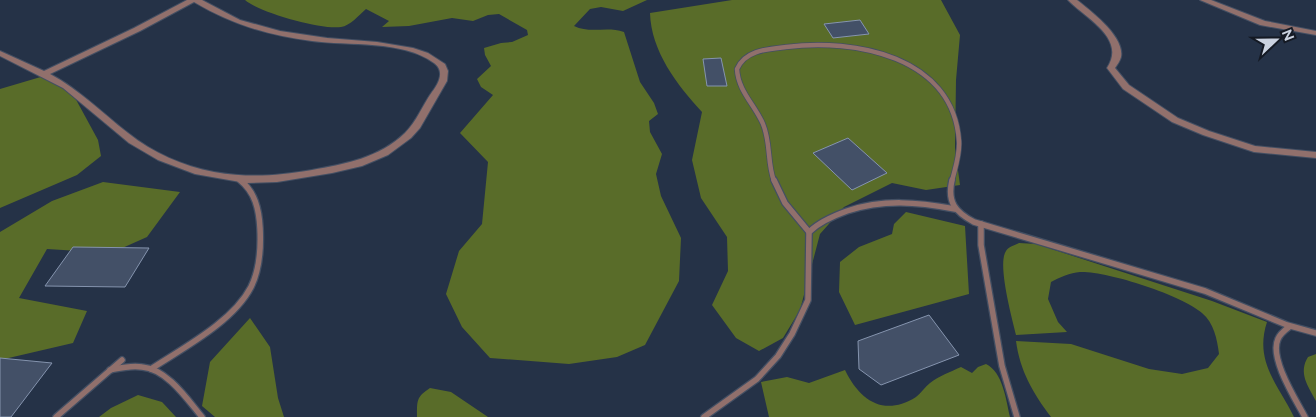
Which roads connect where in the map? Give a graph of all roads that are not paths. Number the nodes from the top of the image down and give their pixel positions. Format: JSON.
{"nodes":[{"id":1,"x":192,"y":0,"type":"edge"},
{"id":2,"x":197,"y":0,"type":"edge"},
{"id":3,"x":1072,"y":0,"type":"edge"},
{"id":4,"x":1204,"y":0,"type":"edge"},
{"id":5,"x":1316,"y":32,"type":"edge"},
{"id":6,"x":0,"y":53,"type":"edge"},
{"id":7,"x":43,"y":74,"type":"junction"},
{"id":8,"x":1316,"y":155,"type":"edge"},
{"id":9,"x":238,"y":179,"type":"junction"},
{"id":10,"x":955,"y":209,"type":"junction"},
{"id":11,"x":981,"y":224,"type":"junction"},
{"id":12,"x":809,"y":232,"type":"junction"},
{"id":13,"x":1290,"y":327,"type":"junction"},
{"id":14,"x":1316,"y":333,"type":"edge"},
{"id":15,"x":122,"y":360,"type":"dead end"},
{"id":16,"x":151,"y":369,"type":"junction"},
{"id":17,"x":110,"y":370,"type":"junction"},
{"id":18,"x":56,"y":417,"type":"edge"},
{"id":19,"x":202,"y":417,"type":"edge"},
{"id":20,"x":704,"y":417,"type":"edge"},
{"id":21,"x":1017,"y":417,"type":"edge"},
{"id":22,"x":1305,"y":417,"type":"edge"}],
"edges":[{"from":1,"to":7,"type":"street"},
{"from":2,"to":9,"type":"street"},
{"from":3,"to":8,"type":"street"},
{"from":4,"to":5,"type":"street"},
{"from":6,"to":7,"type":"street"},
{"from":7,"to":9,"type":"street"},
{"from":9,"to":16,"type":"lane"},
{"from":10,"to":11,"type":"lane"},
{"from":10,"to":12,"type":"lane"},
{"from":10,"to":12,"type":"lane"},
{"from":11,"to":13,"type":"lane"},
{"from":11,"to":21,"type":"lane"},
{"from":12,"to":20,"type":"lane"},
{"from":13,"to":14,"type":"lane"},
{"from":13,"to":22,"type":"lane"},
{"from":15,"to":17,"type":"lane"},
{"from":16,"to":17,"type":"lane"},
{"from":16,"to":19,"type":"lane"},
{"from":17,"to":18,"type":"lane"}]}
